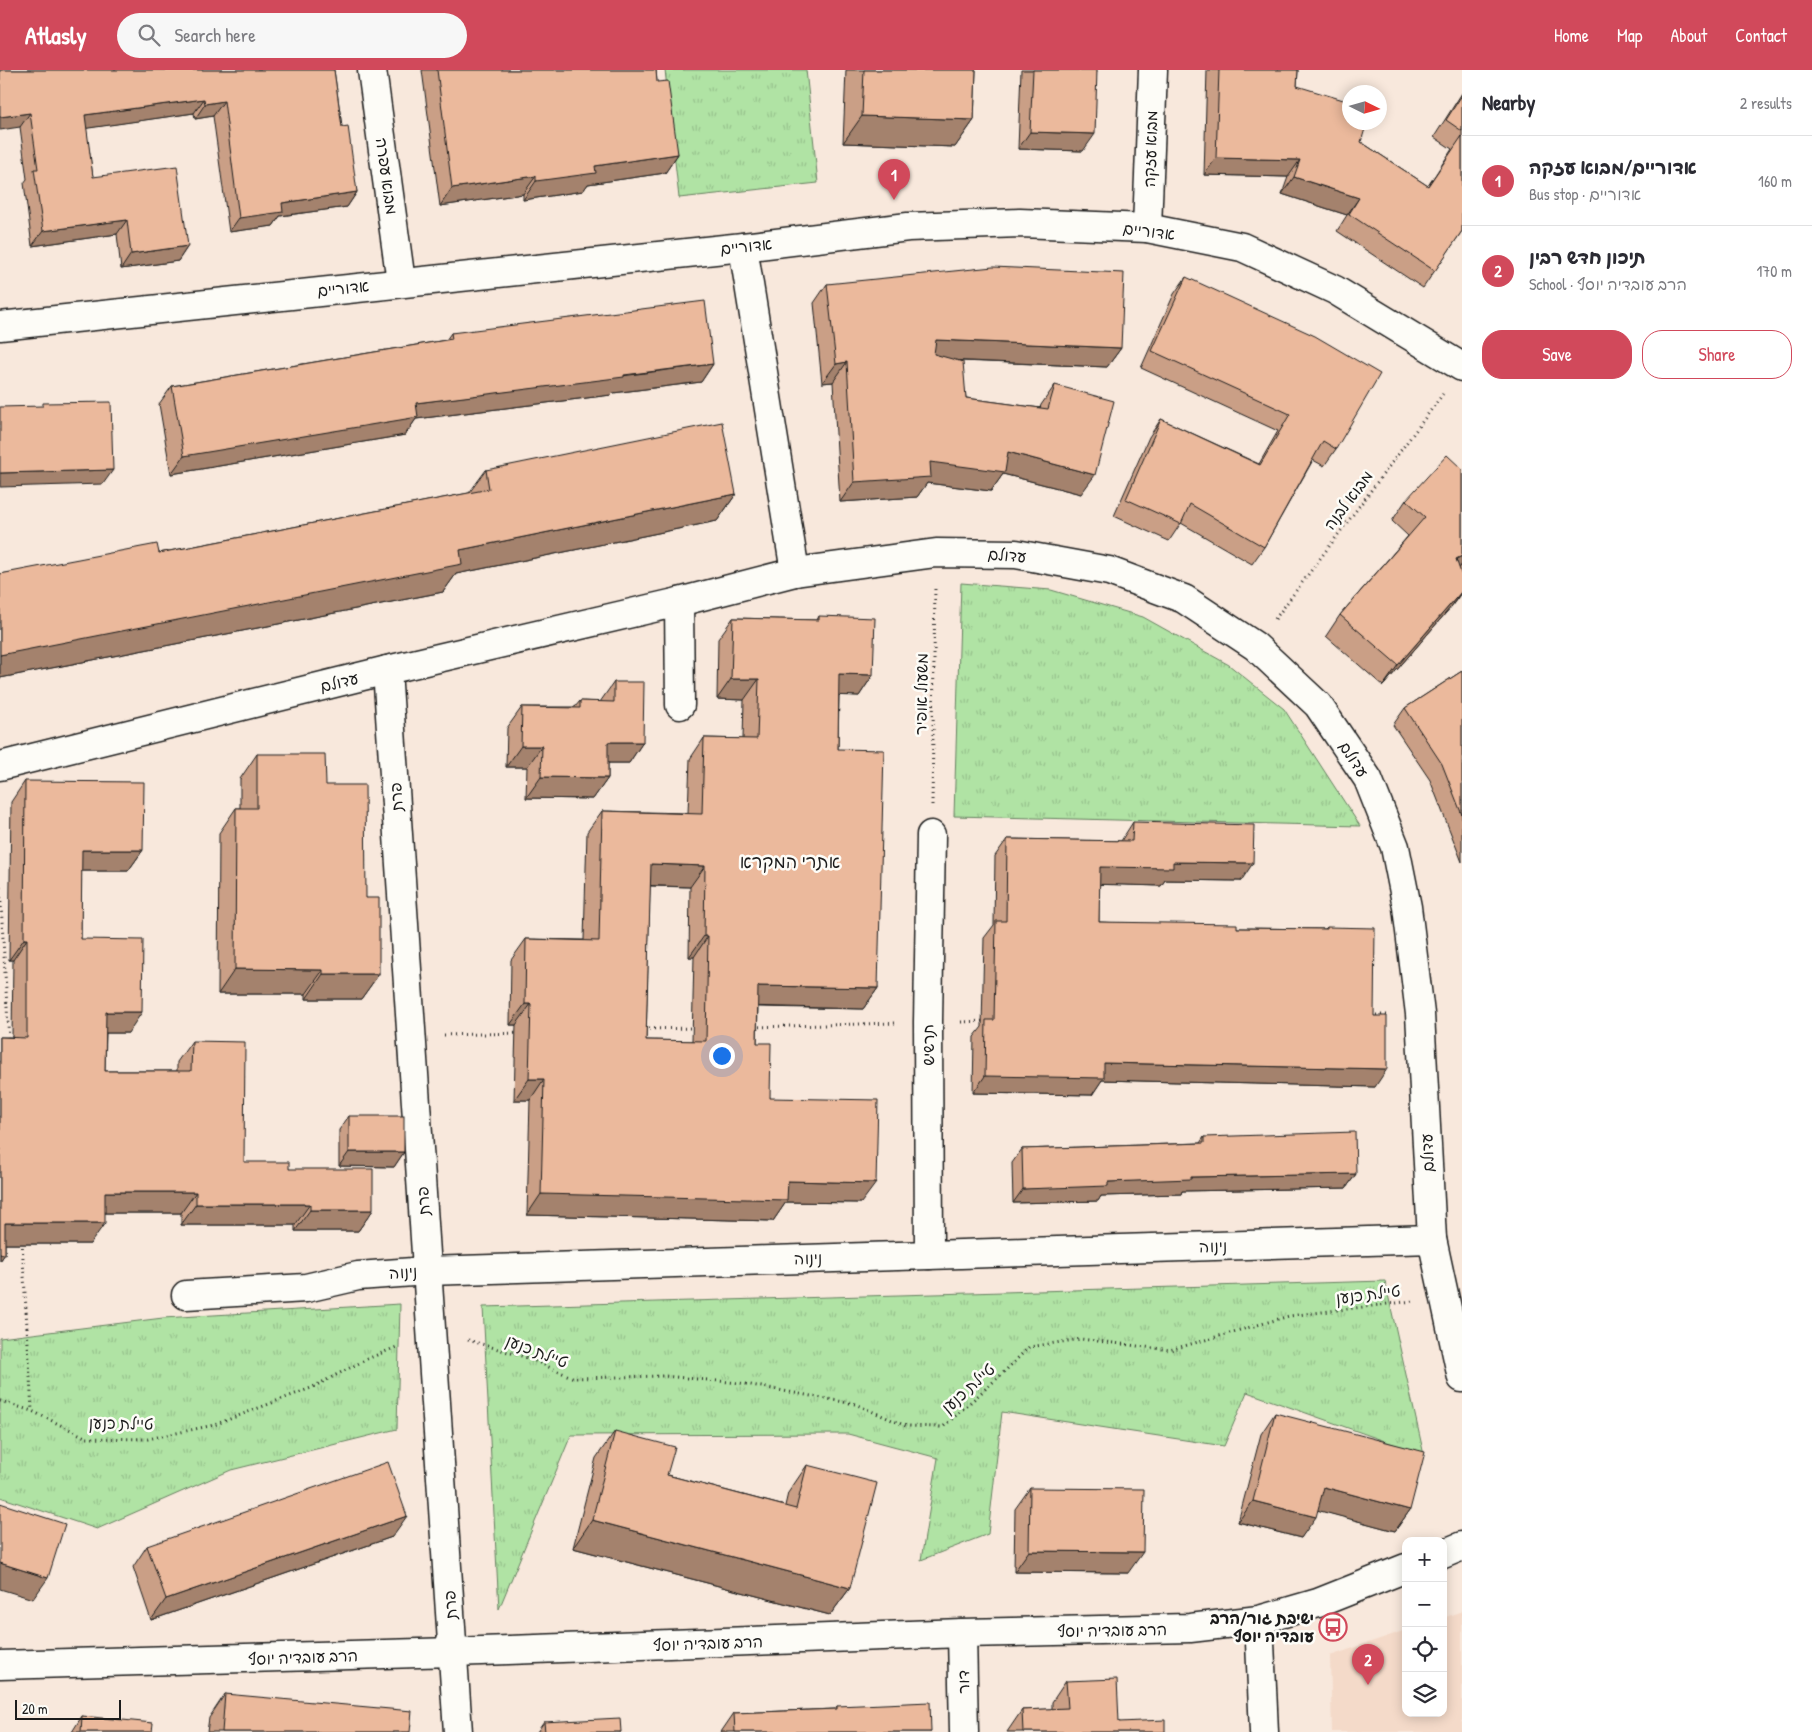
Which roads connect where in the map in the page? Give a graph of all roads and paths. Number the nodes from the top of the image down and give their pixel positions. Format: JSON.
{"nodes":[{"id":1,"x":372,"y":70,"type":"edge"},
{"id":2,"x":1153,"y":70,"type":"edge"},
{"id":3,"x":1147,"y":228,"type":"junction"},
{"id":4,"x":743,"y":247,"type":"junction"},
{"id":5,"x":401,"y":282,"type":"junction"},
{"id":6,"x":0,"y":326,"type":"edge"},
{"id":7,"x":1462,"y":367,"type":"edge"},
{"id":8,"x":1444,"y":392,"type":"dead end"},
{"id":9,"x":936,"y":553,"type":"junction"},
{"id":10,"x":795,"y":572,"type":"junction"},
{"id":11,"x":679,"y":602,"type":"junction"},
{"id":12,"x":1255,"y":646,"type":"junction"},
{"id":13,"x":387,"y":670,"type":"junction"},
{"id":14,"x":680,"y":705,"type":"dead end"},
{"id":15,"x":0,"y":766,"type":"edge"},
{"id":16,"x":931,"y":835,"type":"joint"},
{"id":17,"x":0,"y":887,"type":"edge"},
{"id":18,"x":10,"y":1045,"type":"edge"},
{"id":19,"x":21,"y":1233,"type":"edge"},
{"id":20,"x":1432,"y":1238,"type":"junction"},
{"id":21,"x":929,"y":1255,"type":"junction"},
{"id":22,"x":427,"y":1271,"type":"junction"},
{"id":23,"x":186,"y":1295,"type":"dead end"},
{"id":24,"x":1414,"y":1301,"type":"dead end"},
{"id":25,"x":468,"y":1340,"type":"dead end"},
{"id":26,"x":401,"y":1345,"type":"dead end"},
{"id":27,"x":1462,"y":1378,"type":"edge"},
{"id":28,"x":0,"y":1402,"type":"edge"},
{"id":29,"x":32,"y":1411,"type":"junction"},
{"id":30,"x":1462,"y":1546,"type":"edge"},
{"id":31,"x":1447,"y":1552,"type":"edge"},
{"id":32,"x":1402,"y":1570,"type":"edge"},
{"id":33,"x":1259,"y":1620,"type":"junction"},
{"id":34,"x":962,"y":1633,"type":"junction"},
{"id":35,"x":453,"y":1652,"type":"junction"},
{"id":36,"x":0,"y":1665,"type":"edge"},
{"id":37,"x":458,"y":1732,"type":"edge"},
{"id":38,"x":964,"y":1732,"type":"edge"},
{"id":39,"x":1264,"y":1732,"type":"edge"}],
"edges":[{"from":1,"to":5,"type":"street","name":"מבוא עפרה"},
{"from":2,"to":3,"type":"street","name":"מבוא עזקה"},
{"from":3,"to":4,"type":"street","name":"אדוריים"},
{"from":3,"to":7,"type":"street","name":"אדוריים"},
{"from":4,"to":5,"type":"street","name":"אדוריים"},
{"from":4,"to":10,"type":"street"},
{"from":5,"to":6,"type":"street","name":"אדוריים"},
{"from":8,"to":12,"type":"path","name":"מבוא לבנה"},
{"from":9,"to":10,"type":"street","name":"עדולם"},
{"from":9,"to":12,"type":"street","name":"עדולם"},
{"from":9,"to":16,"type":"path","name":"משעול אופיר"},
{"from":10,"to":11,"type":"street","name":"עדולם"},
{"from":11,"to":13,"type":"street","name":"עדולם"},
{"from":11,"to":14,"type":"street"},
{"from":12,"to":20,"type":"street","name":"עדולם"},
{"from":13,"to":15,"type":"street","name":"עדולם"},
{"from":13,"to":22,"type":"street","name":"פרת"},
{"from":16,"to":21,"type":"street","name":"תרשיש"},
{"from":17,"to":18,"type":"path"},
{"from":19,"to":29,"type":"path"},
{"from":20,"to":21,"type":"street","name":"נינוה"},
{"from":20,"to":27,"type":"street","name":"עדולם"},
{"from":21,"to":22,"type":"street","name":"נינוה"},
{"from":22,"to":23,"type":"street","name":"נינוה"},
{"from":22,"to":35,"type":"street","name":"פרת"},
{"from":24,"to":25,"type":"path","name":"טיילת כנען"},
{"from":26,"to":29,"type":"path","name":"טיילת כנען"},
{"from":28,"to":29,"type":"path","name":"טיילת כנען"},
{"from":30,"to":31,"type":"street"},
{"from":32,"to":33,"type":"street","name":"הרב עובדיה יוסף"},
{"from":33,"to":34,"type":"street","name":"הרב עובדיה יוסף"},
{"from":33,"to":39,"type":"street"},
{"from":34,"to":35,"type":"street","name":"הרב עובדיה יוסף"},
{"from":34,"to":38,"type":"street","name":"דור"},
{"from":35,"to":36,"type":"street","name":"הרב עובדיה יוסף"},
{"from":35,"to":37,"type":"street","name":"פרת"}]}
